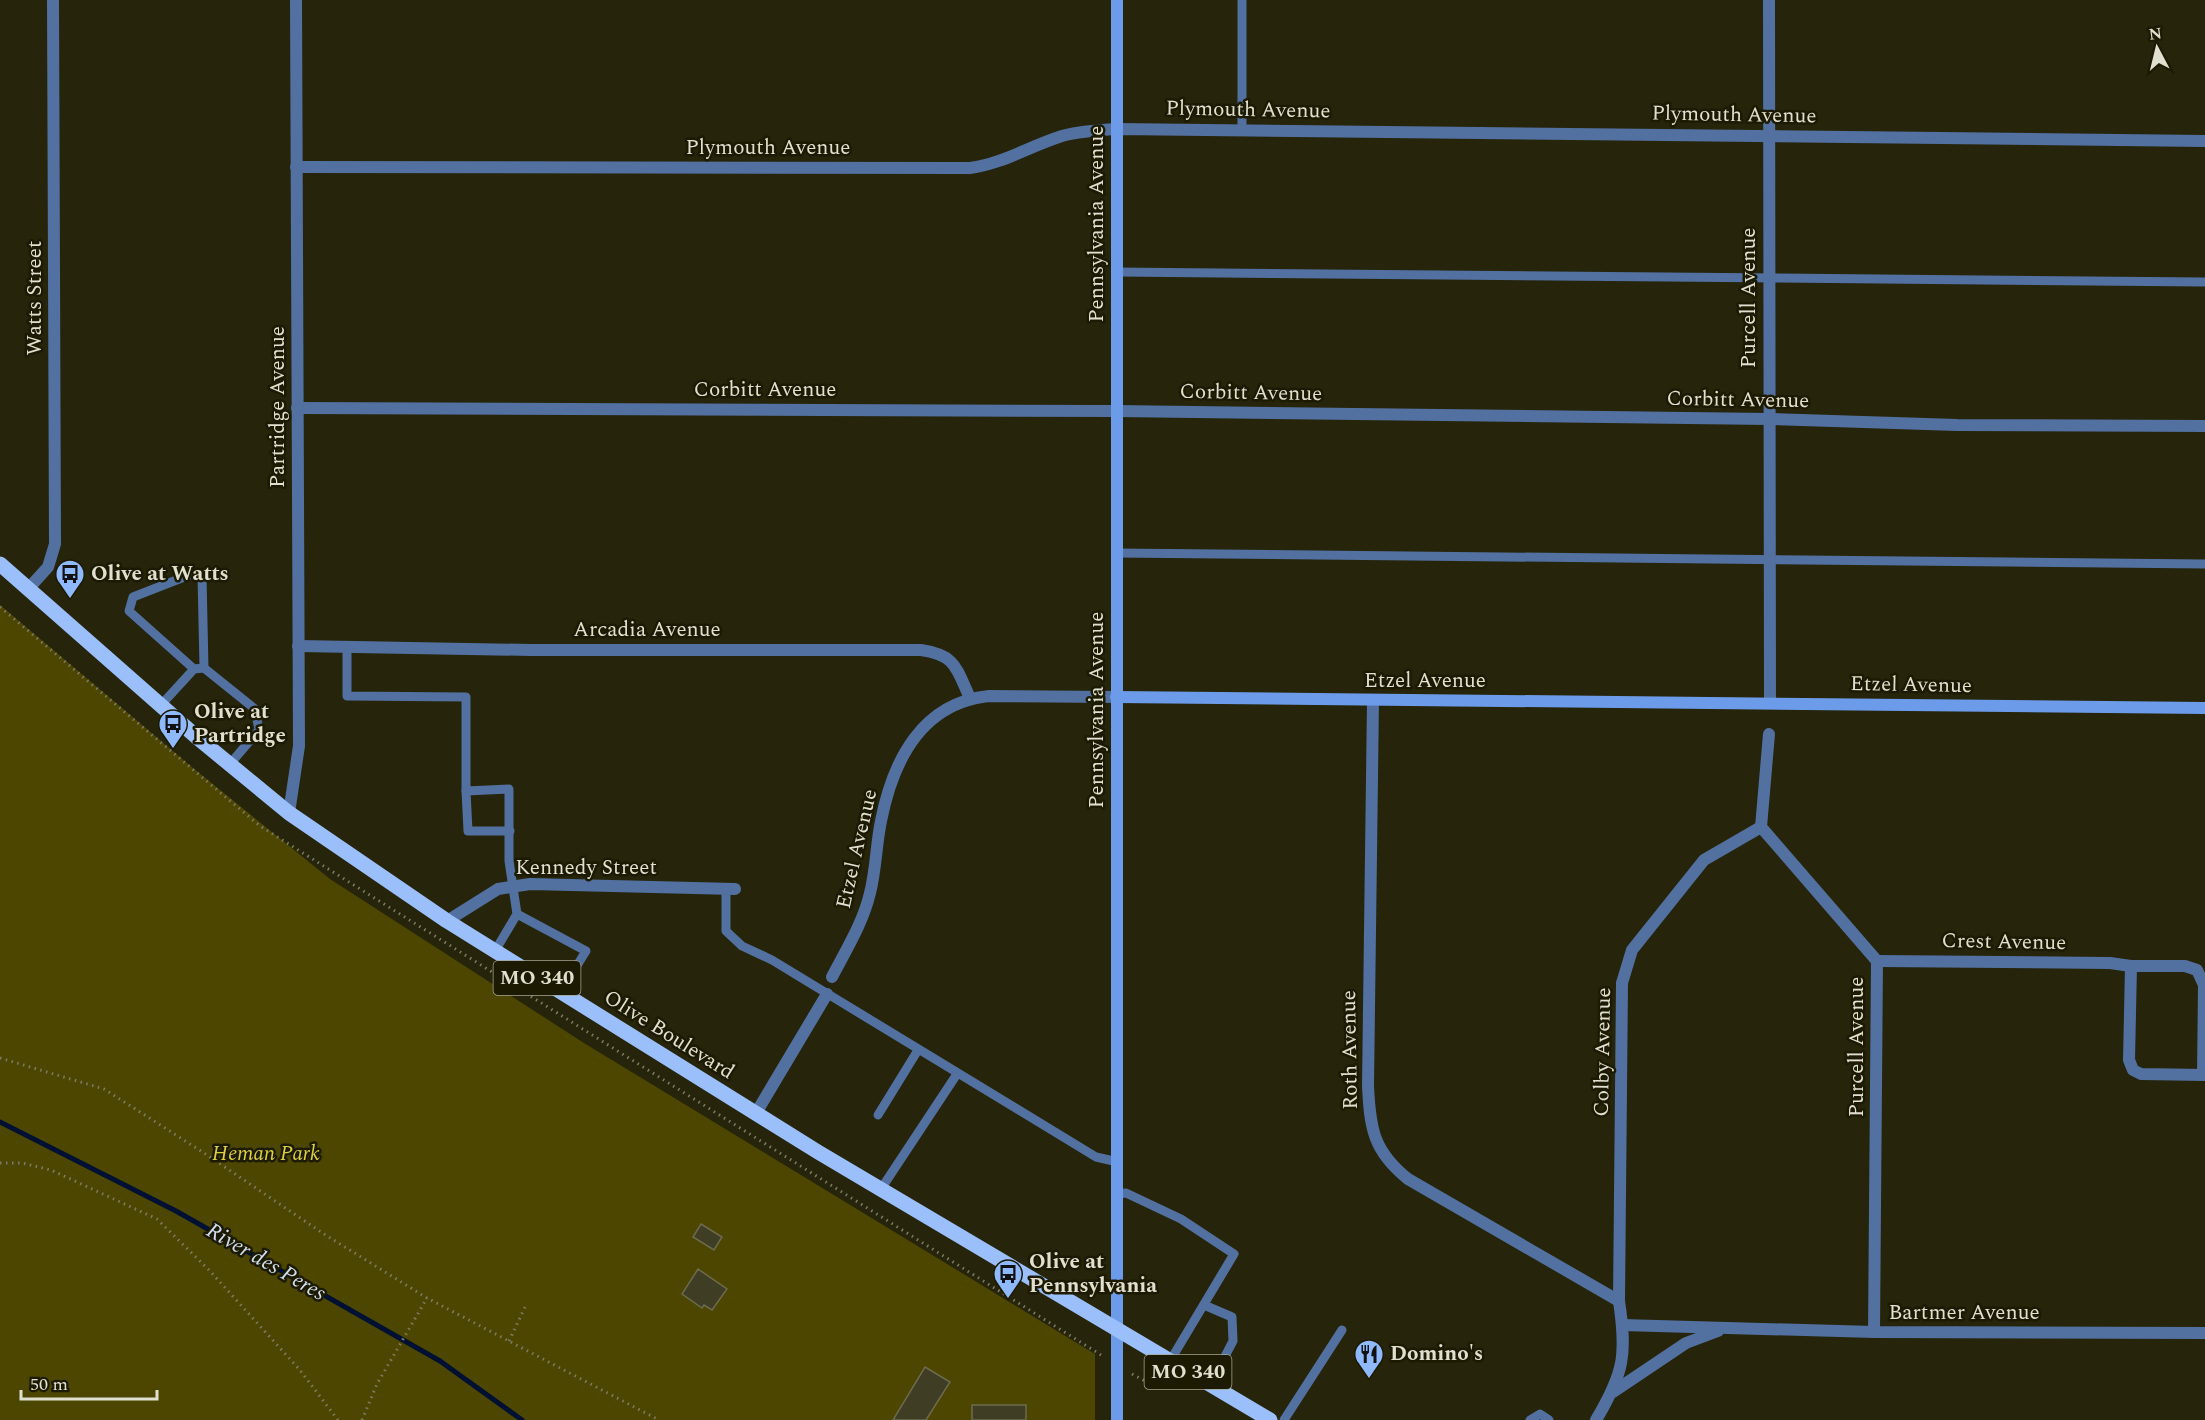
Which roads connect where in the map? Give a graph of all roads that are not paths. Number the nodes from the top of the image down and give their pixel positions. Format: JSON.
{"nodes":[{"id":1,"x":53,"y":0,"type":"edge"},
{"id":2,"x":296,"y":0,"type":"edge"},
{"id":3,"x":1117,"y":0,"type":"edge"},
{"id":4,"x":1242,"y":0,"type":"edge"},
{"id":5,"x":1769,"y":0,"type":"edge"},
{"id":6,"x":1117,"y":129,"type":"junction"},
{"id":7,"x":1242,"y":130,"type":"junction"},
{"id":8,"x":1768,"y":135,"type":"junction"},
{"id":9,"x":2205,"y":141,"type":"edge"},
{"id":10,"x":296,"y":167,"type":"junction"},
{"id":11,"x":1117,"y":272,"type":"junction"},
{"id":12,"x":1768,"y":279,"type":"junction"},
{"id":13,"x":2205,"y":282,"type":"edge"},
{"id":14,"x":297,"y":408,"type":"junction"},
{"id":15,"x":1116,"y":411,"type":"junction"},
{"id":16,"x":1769,"y":419,"type":"junction"},
{"id":17,"x":2205,"y":426,"type":"edge"},
{"id":18,"x":1116,"y":553,"type":"junction"},
{"id":19,"x":1770,"y":560,"type":"junction"},
{"id":20,"x":0,"y":564,"type":"edge"},
{"id":21,"x":2205,"y":564,"type":"edge"},
{"id":22,"x":29,"y":588,"type":"junction"},
{"id":23,"x":298,"y":646,"type":"junction"},
{"id":24,"x":347,"y":647,"type":"junction"},
{"id":25,"x":199,"y":668,"type":"junction"},
{"id":26,"x":970,"y":698,"type":"junction"},
{"id":27,"x":1116,"y":698,"type":"junction"},
{"id":28,"x":1373,"y":700,"type":"junction"},
{"id":29,"x":1770,"y":703,"type":"junction"},
{"id":30,"x":161,"y":705,"type":"junction"},
{"id":31,"x":2205,"y":708,"type":"edge"},
{"id":32,"x":1768,"y":734,"type":"dead end"},
{"id":33,"x":230,"y":764,"type":"junction"},
{"id":34,"x":466,"y":791,"type":"junction"},
{"id":35,"x":289,"y":813,"type":"junction"},
{"id":36,"x":1761,"y":827,"type":"junction"},
{"id":37,"x":510,"y":831,"type":"junction"},
{"id":38,"x":513,"y":887,"type":"junction"},
{"id":39,"x":731,"y":889,"type":"joint"},
{"id":40,"x":517,"y":914,"type":"junction"},
{"id":41,"x":447,"y":921,"type":"junction"},
{"id":42,"x":495,"y":951,"type":"junction"},
{"id":43,"x":1877,"y":961,"type":"junction"},
{"id":44,"x":2131,"y":966,"type":"junction"},
{"id":45,"x":832,"y":977,"type":"dead end"},
{"id":46,"x":561,"y":993,"type":"junction"},
{"id":47,"x":827,"y":994,"type":"junction"},
{"id":48,"x":918,"y":1050,"type":"junction"},
{"id":49,"x":957,"y":1074,"type":"junction"},
{"id":50,"x":2204,"y":1075,"type":"edge"},
{"id":51,"x":756,"y":1113,"type":"junction"},
{"id":52,"x":878,"y":1115,"type":"dead end"},
{"id":53,"x":1118,"y":1162,"type":"junction"},
{"id":54,"x":881,"y":1189,"type":"junction"},
{"id":55,"x":1118,"y":1194,"type":"junction"},
{"id":56,"x":1619,"y":1301,"type":"junction"},
{"id":57,"x":1204,"y":1305,"type":"junction"},
{"id":58,"x":1622,"y":1325,"type":"junction"},
{"id":59,"x":1723,"y":1329,"type":"junction"},
{"id":60,"x":1118,"y":1330,"type":"junction"},
{"id":61,"x":1342,"y":1330,"type":"dead end"},
{"id":62,"x":1874,"y":1332,"type":"junction"},
{"id":63,"x":2205,"y":1333,"type":"edge"},
{"id":64,"x":1170,"y":1361,"type":"junction"},
{"id":65,"x":1210,"y":1385,"type":"junction"},
{"id":66,"x":1613,"y":1392,"type":"junction"},
{"id":67,"x":1117,"y":1420,"type":"edge"},
{"id":68,"x":1270,"y":1420,"type":"edge"},
{"id":69,"x":1284,"y":1420,"type":"edge"},
{"id":70,"x":1530,"y":1420,"type":"edge"},
{"id":71,"x":1549,"y":1420,"type":"edge"},
{"id":72,"x":1596,"y":1420,"type":"edge"}],
"edges":[{"from":1,"to":22,"type":"street","name":"Watts Street"},
{"from":2,"to":10,"type":"street","name":"Partridge Avenue"},
{"from":3,"to":6,"type":"street","name":"Pennsylvania Avenue"},
{"from":4,"to":7,"type":"lane"},
{"from":5,"to":8,"type":"street","name":"Purcell Avenue"},
{"from":6,"to":7,"type":"street","name":"Plymouth Avenue"},
{"from":6,"to":10,"type":"street","name":"Plymouth Avenue"},
{"from":6,"to":11,"type":"street","name":"Pennsylvania Avenue"},
{"from":7,"to":8,"type":"street","name":"Plymouth Avenue"},
{"from":8,"to":9,"type":"street","name":"Plymouth Avenue"},
{"from":8,"to":12,"type":"street","name":"Purcell Avenue"},
{"from":10,"to":14,"type":"street","name":"Partridge Avenue"},
{"from":11,"to":12,"type":"lane"},
{"from":11,"to":15,"type":"street","name":"Pennsylvania Avenue"},
{"from":12,"to":13,"type":"lane"},
{"from":12,"to":16,"type":"street","name":"Purcell Avenue"},
{"from":14,"to":15,"type":"street","name":"Corbitt Avenue"},
{"from":14,"to":23,"type":"street","name":"Partridge Avenue"},
{"from":15,"to":16,"type":"street","name":"Corbitt Avenue"},
{"from":15,"to":18,"type":"street","name":"Pennsylvania Avenue"},
{"from":16,"to":17,"type":"street","name":"Corbitt Avenue"},
{"from":16,"to":19,"type":"street","name":"Purcell Avenue"},
{"from":18,"to":19,"type":"lane"},
{"from":18,"to":27,"type":"street","name":"Pennsylvania Avenue"},
{"from":19,"to":21,"type":"lane"},
{"from":19,"to":29,"type":"street","name":"Purcell Avenue"},
{"from":20,"to":22,"type":"main road","name":"Olive Boulevard","number":"MO 340"},
{"from":22,"to":30,"type":"main road","name":"Olive Boulevard","number":"MO 340"},
{"from":23,"to":24,"type":"street","name":"Arcadia Avenue"},
{"from":23,"to":35,"type":"street","name":"Partridge Avenue"},
{"from":24,"to":26,"type":"street","name":"Arcadia Avenue"},
{"from":24,"to":34,"type":"lane"},
{"from":25,"to":25,"type":"lane"},
{"from":25,"to":30,"type":"lane"},
{"from":25,"to":33,"type":"lane"},
{"from":26,"to":27,"type":"street","name":"Etzel Avenue"},
{"from":26,"to":45,"type":"street","name":"Etzel Avenue"},
{"from":27,"to":28,"type":"street","name":"Etzel Avenue"},
{"from":27,"to":53,"type":"street","name":"Pennsylvania Avenue"},
{"from":28,"to":29,"type":"street","name":"Etzel Avenue"},
{"from":28,"to":56,"type":"street","name":"Roth Avenue"},
{"from":29,"to":31,"type":"street","name":"Etzel Avenue"},
{"from":30,"to":33,"type":"main road","name":"Olive Boulevard","number":"MO 340"},
{"from":32,"to":36,"type":"street"},
{"from":33,"to":35,"type":"main road","name":"Olive Boulevard","number":"MO 340"},
{"from":34,"to":37,"type":"lane"},
{"from":34,"to":37,"type":"lane"},
{"from":35,"to":41,"type":"main road","name":"Olive Boulevard","number":"MO 340"},
{"from":36,"to":43,"type":"street","name":"Purcell Avenue"},
{"from":36,"to":56,"type":"street","name":"Colby Avenue"},
{"from":37,"to":38,"type":"lane"},
{"from":38,"to":39,"type":"street","name":"Kennedy Street"},
{"from":38,"to":40,"type":"lane"},
{"from":38,"to":41,"type":"street","name":"Kennedy Street"},
{"from":39,"to":47,"type":"lane"},
{"from":40,"to":42,"type":"lane"},
{"from":40,"to":46,"type":"lane"},
{"from":41,"to":42,"type":"main road","name":"Olive Boulevard","number":"MO 340"},
{"from":42,"to":46,"type":"main road","name":"Olive Boulevard","number":"MO 340"},
{"from":43,"to":44,"type":"street","name":"Crest Avenue"},
{"from":43,"to":62,"type":"street","name":"Purcell Avenue"},
{"from":44,"to":50,"type":"street","name":"Crest Avenue"},
{"from":44,"to":50,"type":"street","name":"Crest Avenue"},
{"from":46,"to":51,"type":"main road","name":"Olive Boulevard","number":"MO 340"},
{"from":47,"to":48,"type":"lane"},
{"from":47,"to":51,"type":"street"},
{"from":48,"to":49,"type":"lane"},
{"from":48,"to":52,"type":"lane"},
{"from":49,"to":53,"type":"lane"},
{"from":49,"to":54,"type":"lane"},
{"from":51,"to":54,"type":"main road","name":"Olive Boulevard","number":"MO 340"},
{"from":53,"to":55,"type":"street","name":"Pennsylvania Avenue"},
{"from":54,"to":60,"type":"main road","name":"Olive Boulevard","number":"MO 340"},
{"from":55,"to":57,"type":"lane"},
{"from":55,"to":60,"type":"street","name":"Pennsylvania Avenue"},
{"from":56,"to":58,"type":"street","name":"Bartmer Avenue"},
{"from":57,"to":64,"type":"lane"},
{"from":57,"to":65,"type":"lane"},
{"from":58,"to":59,"type":"street","name":"Bartmer Avenue"},
{"from":58,"to":66,"type":"street","name":"Bartmer Avenue"},
{"from":59,"to":62,"type":"street","name":"Bartmer Avenue"},
{"from":59,"to":66,"type":"street","name":"Bartmer Avenue"},
{"from":60,"to":64,"type":"main road","name":"Olive Boulevard","number":"MO 340"},
{"from":60,"to":67,"type":"street","name":"Pennsylvania Avenue"},
{"from":61,"to":69,"type":"lane"},
{"from":62,"to":63,"type":"street","name":"Bartmer Avenue"},
{"from":64,"to":65,"type":"main road","name":"Olive Boulevard","number":"MO 340"},
{"from":65,"to":68,"type":"main road","name":"Olive Boulevard","number":"MO 340"},
{"from":66,"to":72,"type":"street","name":"Bartmer Avenue"},
{"from":70,"to":71,"type":"lane"}]}
